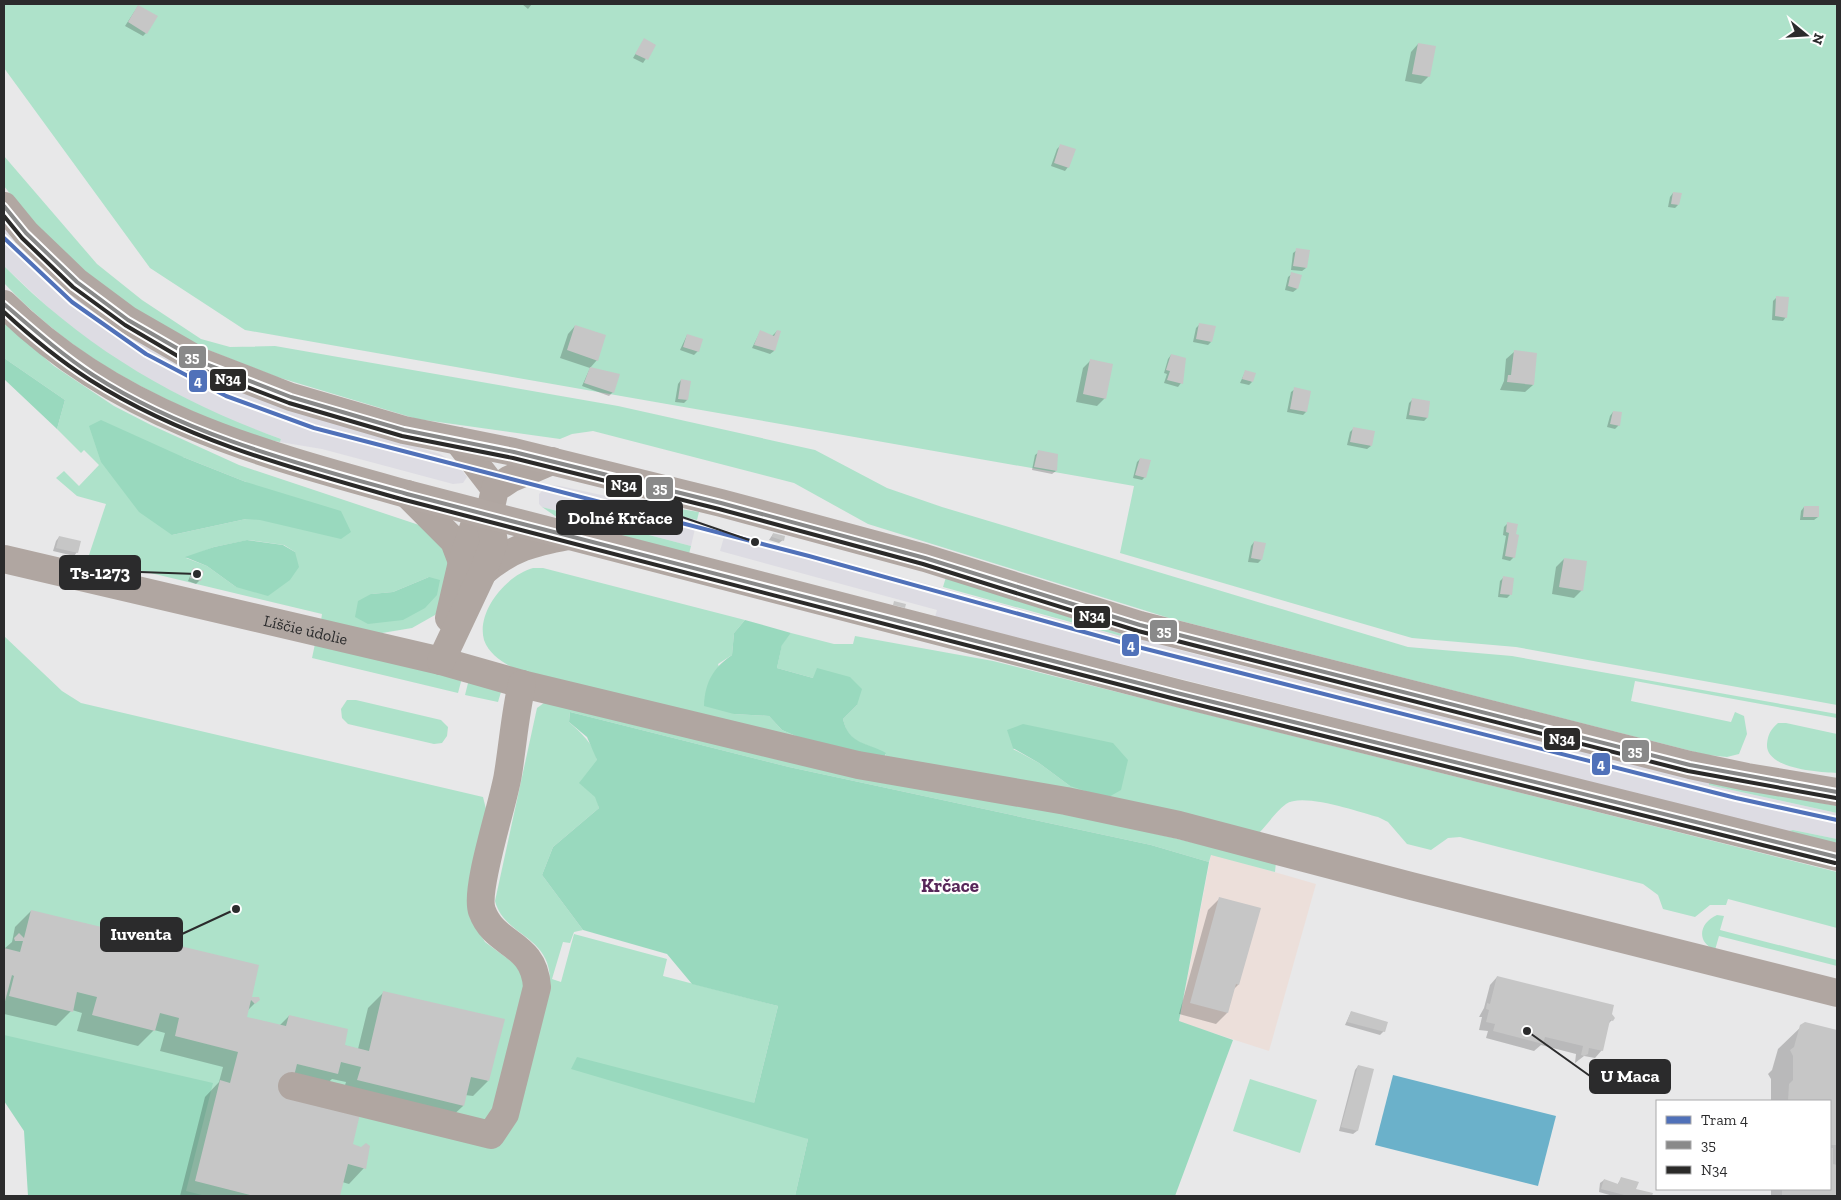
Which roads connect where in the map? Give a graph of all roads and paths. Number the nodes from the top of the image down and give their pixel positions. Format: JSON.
{"nodes":[{"id":1,"x":4,"y":206,"type":"edge"},
{"id":2,"x":4,"y":304,"type":"edge"},
{"id":3,"x":458,"y":441,"type":"junction"},
{"id":4,"x":552,"y":462,"type":"junction"},
{"id":5,"x":496,"y":489,"type":"junction"},
{"id":6,"x":407,"y":494,"type":"junction"},
{"id":7,"x":489,"y":516,"type":"junction"},
{"id":8,"x":568,"y":536,"type":"junction"},
{"id":9,"x":4,"y":559,"type":"edge"},
{"id":10,"x":473,"y":567,"type":"junction"},
{"id":11,"x":441,"y":661,"type":"junction"},
{"id":12,"x":522,"y":684,"type":"junction"},
{"id":13,"x":1837,"y":792,"type":"edge"},
{"id":14,"x":1837,"y":857,"type":"edge"},
{"id":15,"x":1837,"y":993,"type":"edge"},
{"id":16,"x":292,"y":1086,"type":"dead end"}],
"edges":[{"from":1,"to":3,"type":"main road"},
{"from":2,"to":6,"type":"main road"},
{"from":3,"to":4,"type":"main road"},
{"from":3,"to":5,"type":"street"},
{"from":4,"to":5,"type":"street"},
{"from":4,"to":13,"type":"main road"},
{"from":5,"to":7,"type":"street"},
{"from":6,"to":7,"type":"main road"},
{"from":6,"to":10,"type":"street"},
{"from":7,"to":8,"type":"main road"},
{"from":7,"to":10,"type":"street"},
{"from":8,"to":10,"type":"street"},
{"from":8,"to":14,"type":"main road"},
{"from":9,"to":11,"type":"street","name":"Líščie údolie"},
{"from":10,"to":11,"type":"street"},
{"from":11,"to":12,"type":"street","name":"Líščie údolie"},
{"from":12,"to":15,"type":"street","name":"Líščie údolie"},
{"from":12,"to":16,"type":"street"}]}
